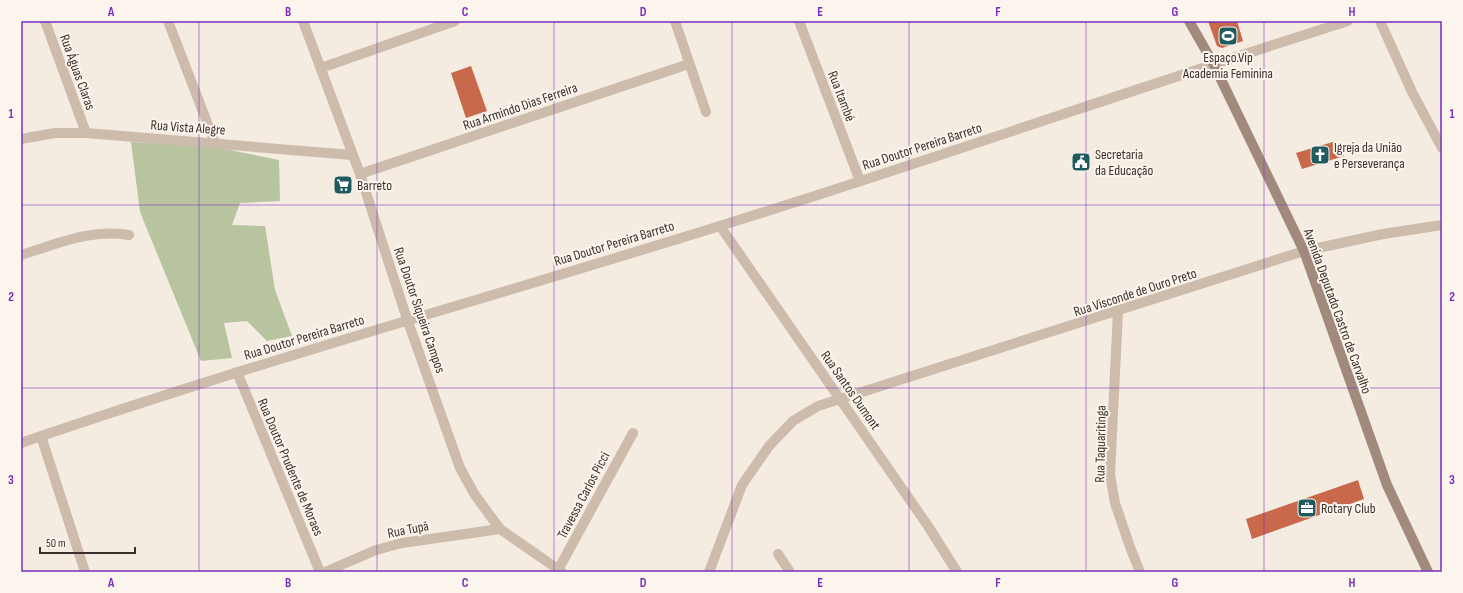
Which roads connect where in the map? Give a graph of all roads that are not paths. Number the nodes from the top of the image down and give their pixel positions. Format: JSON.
{"nodes":[{"id":1,"x":45,"y":21,"type":"edge"},
{"id":2,"x":168,"y":21,"type":"edge"},
{"id":3,"x":303,"y":21,"type":"edge"},
{"id":4,"x":456,"y":21,"type":"edge"},
{"id":5,"x":675,"y":21,"type":"edge"},
{"id":6,"x":799,"y":21,"type":"edge"},
{"id":7,"x":1189,"y":21,"type":"edge"},
{"id":8,"x":1348,"y":21,"type":"edge"},
{"id":9,"x":1380,"y":21,"type":"edge"},
{"id":10,"x":1213,"y":63,"type":"junction"},
{"id":11,"x":689,"y":64,"type":"junction"},
{"id":12,"x":321,"y":68,"type":"junction"},
{"id":13,"x":706,"y":112,"type":"dead end"},
{"id":14,"x":86,"y":133,"type":"junction"},
{"id":15,"x":21,"y":139,"type":"edge"},
{"id":16,"x":215,"y":143,"type":"junction"},
{"id":17,"x":1442,"y":148,"type":"edge"},
{"id":18,"x":352,"y":155,"type":"junction"},
{"id":19,"x":360,"y":174,"type":"junction"},
{"id":20,"x":860,"y":181,"type":"junction"},
{"id":21,"x":1442,"y":225,"type":"edge"},
{"id":22,"x":720,"y":226,"type":"junction"},
{"id":23,"x":129,"y":235,"type":"dead end"},
{"id":24,"x":1304,"y":252,"type":"junction"},
{"id":25,"x":21,"y":255,"type":"edge"},
{"id":26,"x":1118,"y":312,"type":"junction"},
{"id":27,"x":407,"y":320,"type":"junction"},
{"id":28,"x":237,"y":372,"type":"junction"},
{"id":29,"x":840,"y":400,"type":"junction"},
{"id":30,"x":633,"y":432,"type":"dead end"},
{"id":31,"x":41,"y":436,"type":"junction"},
{"id":32,"x":21,"y":443,"type":"edge"},
{"id":33,"x":500,"y":528,"type":"junction"},
{"id":34,"x":778,"y":554,"type":"dead end"},
{"id":35,"x":560,"y":571,"type":"edge"},
{"id":36,"x":85,"y":572,"type":"edge"},
{"id":37,"x":320,"y":572,"type":"edge"},
{"id":38,"x":325,"y":572,"type":"edge"},
{"id":39,"x":709,"y":572,"type":"edge"},
{"id":40,"x":790,"y":572,"type":"edge"},
{"id":41,"x":957,"y":572,"type":"edge"},
{"id":42,"x":1140,"y":572,"type":"edge"},
{"id":43,"x":1428,"y":572,"type":"edge"}],
"edges":[{"from":1,"to":14,"type":"street","name":"Rua Águas Claras"},
{"from":2,"to":16,"type":"street"},
{"from":3,"to":12,"type":"street","name":"Rua Doutor Siqueira Campos"},
{"from":4,"to":12,"type":"street"},
{"from":5,"to":11,"type":"street"},
{"from":6,"to":20,"type":"street","name":"Rua Itambé"},
{"from":7,"to":10,"type":"main road","name":"Avenida Deputado Castro de Carvalho"},
{"from":8,"to":10,"type":"street","name":"Rua Doutor Pereira Barreto"},
{"from":9,"to":17,"type":"street"},
{"from":10,"to":20,"type":"street","name":"Rua Doutor Pereira Barreto"},
{"from":10,"to":24,"type":"main road","name":"Avenida Deputado Castro de Carvalho"},
{"from":11,"to":13,"type":"street"},
{"from":11,"to":19,"type":"street","name":"Rua Armindo Dias Ferreira"},
{"from":12,"to":18,"type":"street","name":"Rua Doutor Siqueira Campos"},
{"from":14,"to":15,"type":"street","name":"Rua Vista Alegre"},
{"from":14,"to":16,"type":"street","name":"Rua Vista Alegre"},
{"from":16,"to":18,"type":"street","name":"Rua Vista Alegre"},
{"from":18,"to":19,"type":"street","name":"Rua Doutor Siqueira Campos"},
{"from":19,"to":27,"type":"street","name":"Rua Doutor Siqueira Campos"},
{"from":20,"to":22,"type":"street","name":"Rua Doutor Pereira Barreto"},
{"from":21,"to":24,"type":"street","name":"Rua Visconde de Ouro Preto"},
{"from":22,"to":27,"type":"street","name":"Rua Doutor Pereira Barreto"},
{"from":22,"to":29,"type":"street","name":"Rua Santos Dumont"},
{"from":23,"to":25,"type":"street"},
{"from":24,"to":26,"type":"street","name":"Rua Visconde de Ouro Preto"},
{"from":24,"to":43,"type":"main road","name":"Avenida Deputado Castro de Carvalho"},
{"from":26,"to":29,"type":"street","name":"Rua Visconde de Ouro Preto"},
{"from":26,"to":42,"type":"street","name":"Rua Taquaritinga"},
{"from":27,"to":28,"type":"street","name":"Rua Doutor Pereira Barreto"},
{"from":27,"to":33,"type":"street","name":"Rua Doutor Siqueira Campos"},
{"from":28,"to":31,"type":"street","name":"Rua Doutor Pereira Barreto"},
{"from":28,"to":37,"type":"street","name":"Rua Doutor Prudente de Moraes"},
{"from":29,"to":39,"type":"street","name":"Rua Visconde de Ouro Preto"},
{"from":29,"to":41,"type":"street","name":"Rua Santos Dumont"},
{"from":30,"to":35,"type":"street","name":"Travessa Carlos Picci"},
{"from":31,"to":32,"type":"street","name":"Rua Doutor Pereira Barreto"},
{"from":31,"to":36,"type":"street"},
{"from":33,"to":35,"type":"street","name":"Rua Doutor Siqueira Campos"},
{"from":33,"to":38,"type":"street","name":"Rua Tupã"},
{"from":34,"to":40,"type":"street"}]}
